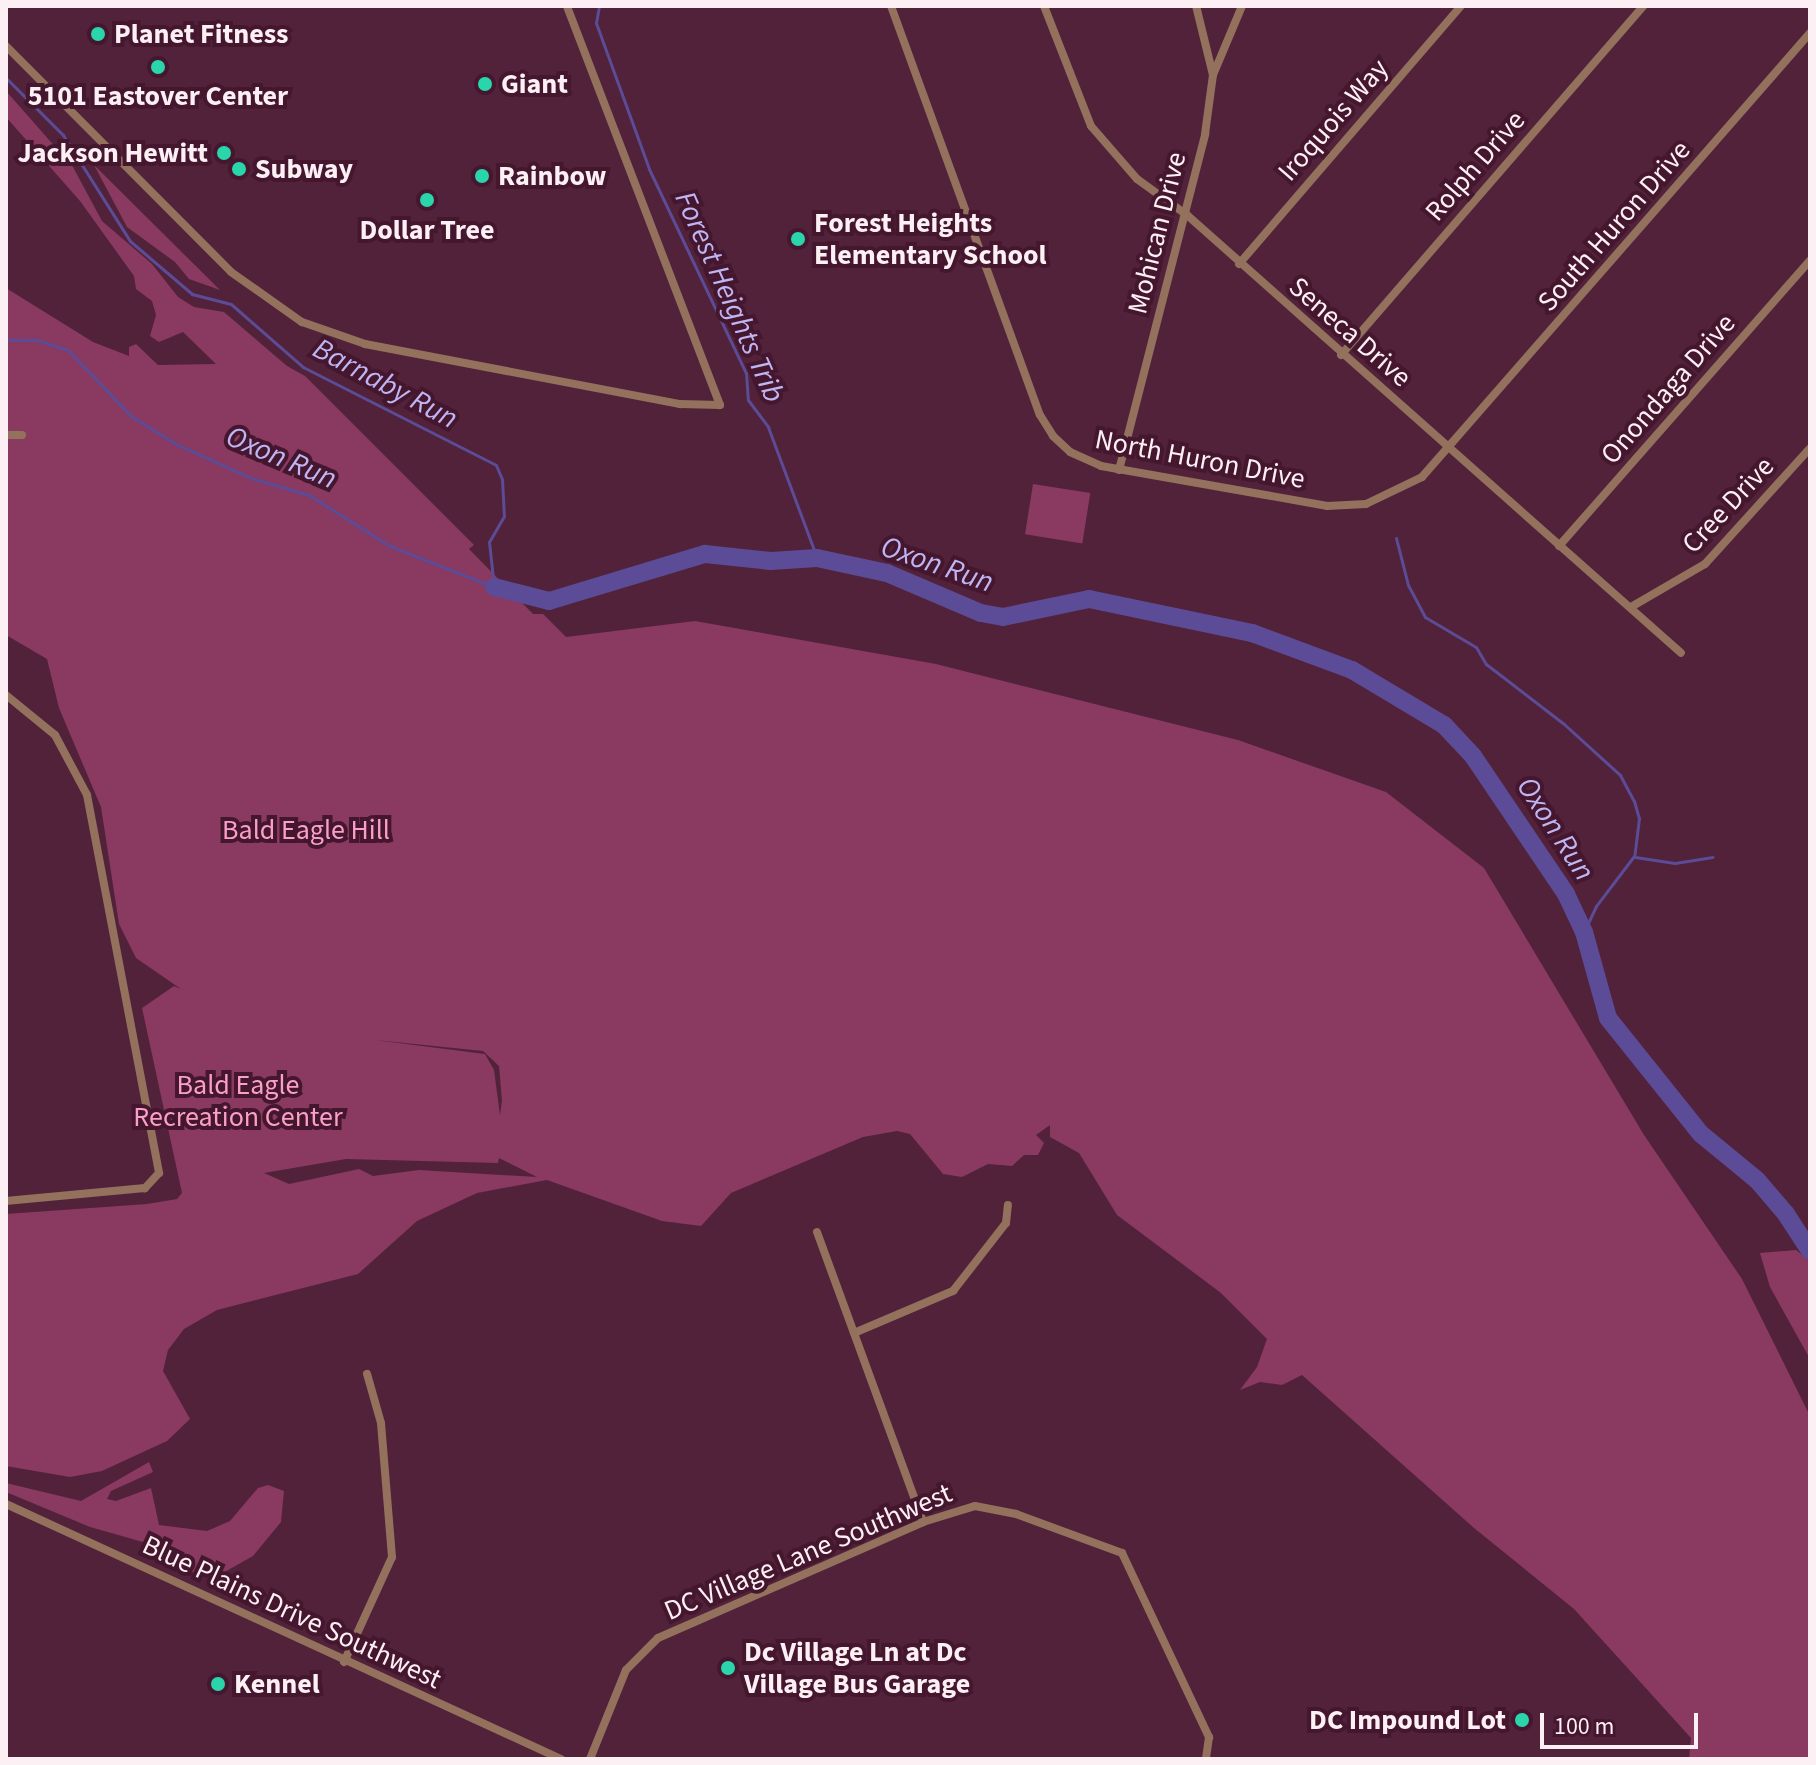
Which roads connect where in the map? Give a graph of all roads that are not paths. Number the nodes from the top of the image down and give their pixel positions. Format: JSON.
{"nodes":[{"id":1,"x":567,"y":6,"type":"edge"},
{"id":2,"x":891,"y":6,"type":"edge"},
{"id":3,"x":1044,"y":6,"type":"edge"},
{"id":4,"x":1196,"y":6,"type":"edge"},
{"id":5,"x":1242,"y":6,"type":"edge"},
{"id":6,"x":1461,"y":6,"type":"edge"},
{"id":7,"x":1643,"y":6,"type":"edge"},
{"id":8,"x":1810,"y":33,"type":"edge"},
{"id":9,"x":6,"y":46,"type":"edge"},
{"id":10,"x":1213,"y":75,"type":"junction"},
{"id":11,"x":1187,"y":215,"type":"junction"},
{"id":12,"x":1810,"y":260,"type":"edge"},
{"id":13,"x":1239,"y":264,"type":"junction"},
{"id":14,"x":1341,"y":355,"type":"junction"},
{"id":15,"x":6,"y":435,"type":"edge"},
{"id":16,"x":22,"y":435,"type":"dead end"},
{"id":17,"x":1450,"y":448,"type":"junction"},
{"id":18,"x":1810,"y":448,"type":"edge"},
{"id":19,"x":1119,"y":470,"type":"junction"},
{"id":20,"x":1559,"y":546,"type":"junction"},
{"id":21,"x":1631,"y":607,"type":"junction"},
{"id":22,"x":1681,"y":653,"type":"dead end"},
{"id":23,"x":6,"y":695,"type":"edge"},
{"id":24,"x":6,"y":1201,"type":"edge"},
{"id":25,"x":1008,"y":1205,"type":"dead end"},
{"id":26,"x":817,"y":1232,"type":"dead end"},
{"id":27,"x":854,"y":1333,"type":"junction"},
{"id":28,"x":367,"y":1374,"type":"dead end"},
{"id":29,"x":6,"y":1504,"type":"edge"},
{"id":30,"x":923,"y":1522,"type":"junction"},
{"id":31,"x":344,"y":1662,"type":"junction"},
{"id":32,"x":561,"y":1759,"type":"edge"},
{"id":33,"x":590,"y":1759,"type":"edge"},
{"id":34,"x":1206,"y":1759,"type":"edge"}],
"edges":[{"from":1,"to":9,"type":"street"},
{"from":2,"to":19,"type":"street","name":"North Huron Drive"},
{"from":3,"to":11,"type":"street","name":"Seneca Drive"},
{"from":4,"to":10,"type":"street","name":"Mohican Drive"},
{"from":5,"to":10,"type":"street"},
{"from":6,"to":13,"type":"street","name":"Iroquois Way"},
{"from":7,"to":14,"type":"street","name":"Rolph Drive"},
{"from":8,"to":17,"type":"street","name":"South Huron Drive"},
{"from":10,"to":11,"type":"street","name":"Mohican Drive"},
{"from":11,"to":13,"type":"street","name":"Seneca Drive"},
{"from":11,"to":19,"type":"street","name":"Mohican Drive"},
{"from":12,"to":20,"type":"street","name":"Onondaga Drive"},
{"from":13,"to":14,"type":"street","name":"Seneca Drive"},
{"from":14,"to":17,"type":"street","name":"Seneca Drive"},
{"from":15,"to":16,"type":"street"},
{"from":17,"to":19,"type":"street","name":"North Huron Drive"},
{"from":17,"to":20,"type":"street","name":"Seneca Drive"},
{"from":18,"to":21,"type":"street","name":"Cree Drive"},
{"from":20,"to":21,"type":"street","name":"Seneca Drive"},
{"from":21,"to":22,"type":"street","name":"Seneca Drive"},
{"from":23,"to":24,"type":"street"},
{"from":25,"to":27,"type":"street"},
{"from":26,"to":27,"type":"street"},
{"from":27,"to":30,"type":"street"},
{"from":28,"to":31,"type":"street"},
{"from":29,"to":31,"type":"street","name":"Blue Plains Drive Southwest"},
{"from":30,"to":33,"type":"street","name":"DC Village Lane Southwest"},
{"from":30,"to":34,"type":"street","name":"DC Village Lane Southwest"},
{"from":31,"to":32,"type":"street","name":"Blue Plains Drive Southwest"}]}
